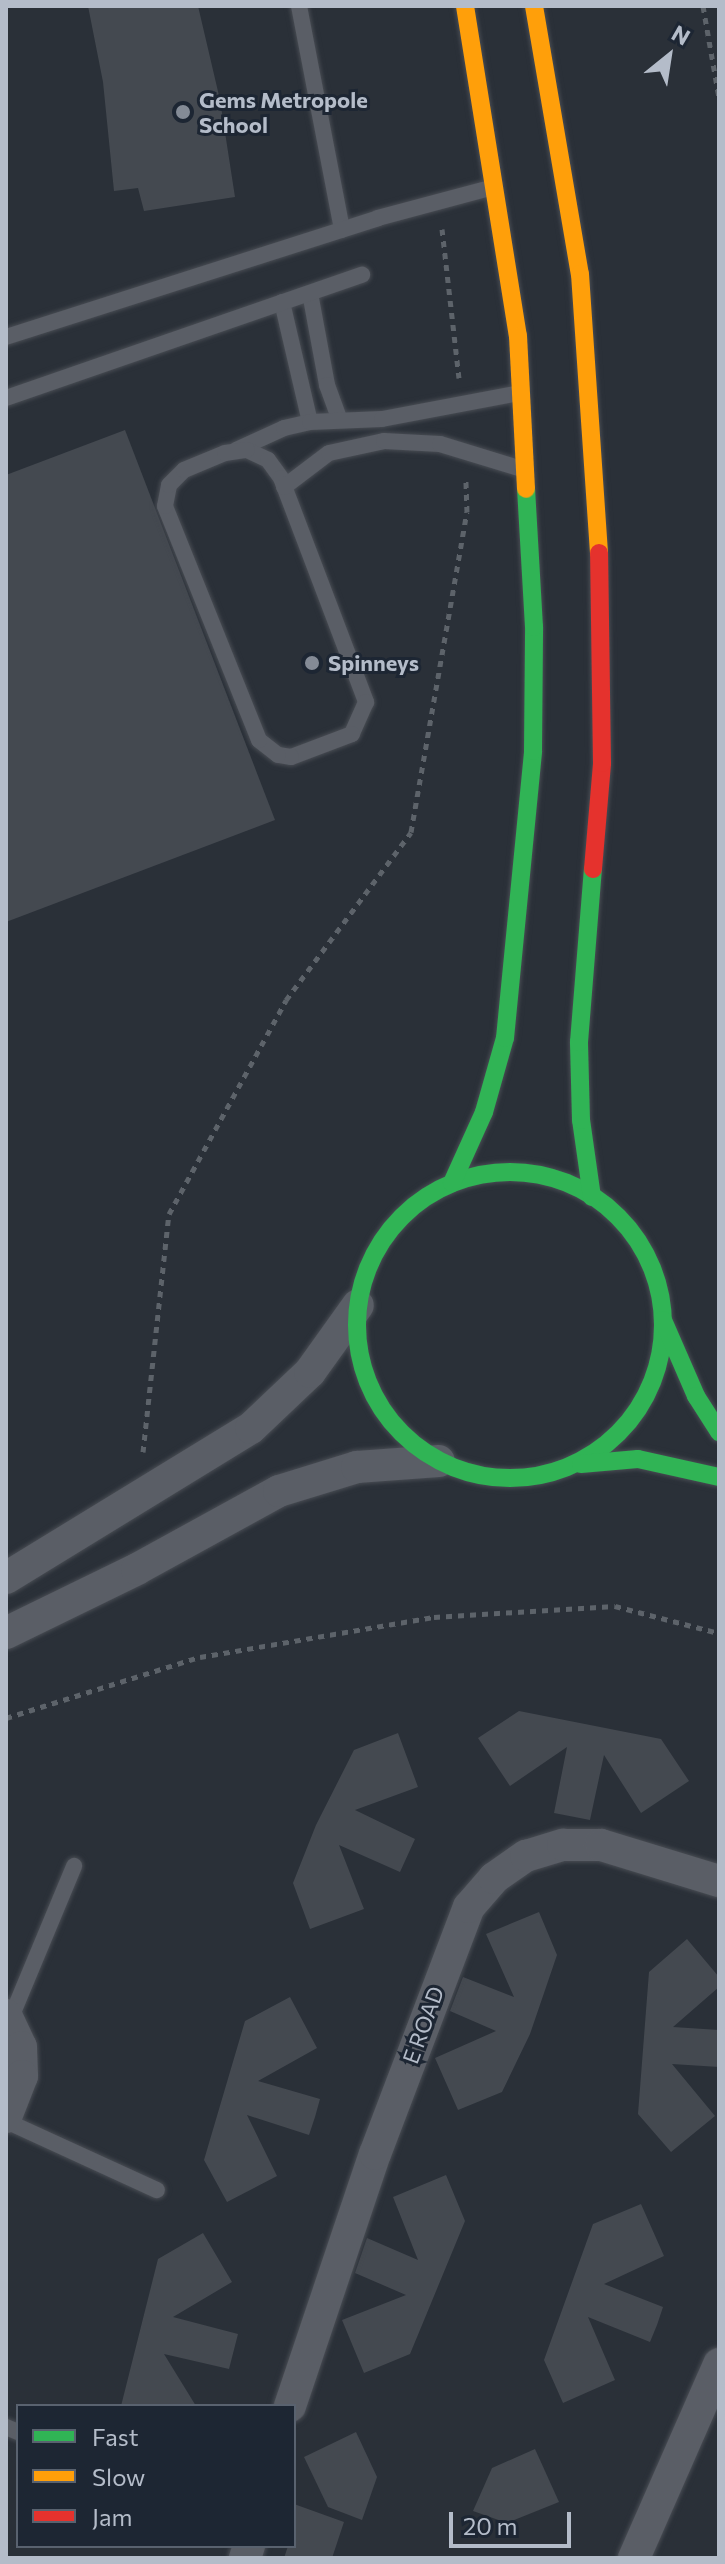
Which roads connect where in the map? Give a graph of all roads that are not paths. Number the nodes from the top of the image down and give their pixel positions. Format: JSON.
{"nodes":[{"id":1,"x":299,"y":6,"type":"edge"},
{"id":2,"x":465,"y":6,"type":"edge"},
{"id":3,"x":534,"y":6,"type":"edge"},
{"id":4,"x":497,"y":186,"type":"junction"},
{"id":5,"x":342,"y":230,"type":"junction"},
{"id":6,"x":362,"y":275,"type":"dead end"},
{"id":7,"x":310,"y":293,"type":"junction"},
{"id":8,"x":282,"y":302,"type":"junction"},
{"id":9,"x":7,"y":333,"type":"edge"},
{"id":10,"x":521,"y":393,"type":"junction"},
{"id":11,"x":6,"y":398,"type":"edge"},
{"id":12,"x":382,"y":419,"type":"junction"},
{"id":13,"x":340,"y":420,"type":"junction"},
{"id":14,"x":310,"y":422,"type":"junction"},
{"id":15,"x":384,"y":441,"type":"junction"},
{"id":16,"x":236,"y":450,"type":"junction"},
{"id":17,"x":526,"y":471,"type":"junction"},
{"id":18,"x":284,"y":487,"type":"junction"},
{"id":19,"x":452,"y":1183,"type":"junction"},
{"id":20,"x":592,"y":1197,"type":"junction"},
{"id":21,"x":358,"y":1305,"type":"junction"},
{"id":22,"x":663,"y":1318,"type":"junction"},
{"id":23,"x":719,"y":1432,"type":"edge"},
{"id":24,"x":439,"y":1461,"type":"junction"},
{"id":25,"x":581,"y":1464,"type":"junction"},
{"id":26,"x":719,"y":1477,"type":"edge"},
{"id":27,"x":6,"y":1578,"type":"edge"},
{"id":28,"x":6,"y":1633,"type":"edge"},
{"id":29,"x":74,"y":1866,"type":"dead end"},
{"id":30,"x":719,"y":1881,"type":"edge"},
{"id":31,"x":8,"y":2018,"type":"edge"},
{"id":32,"x":6,"y":2119,"type":"edge"},
{"id":33,"x":157,"y":2190,"type":"dead end"},
{"id":34,"x":719,"y":2364,"type":"edge"},
{"id":35,"x":291,"y":2404,"type":"edge"},
{"id":36,"x":634,"y":2558,"type":"edge"}],
"edges":[{"from":1,"to":5,"type":"lane"},
{"from":2,"to":4,"type":"street"},
{"from":3,"to":20,"type":"street"},
{"from":4,"to":5,"type":"lane"},
{"from":4,"to":10,"type":"street"},
{"from":5,"to":9,"type":"lane"},
{"from":6,"to":7,"type":"lane"},
{"from":7,"to":8,"type":"lane"},
{"from":7,"to":13,"type":"lane"},
{"from":8,"to":11,"type":"lane"},
{"from":8,"to":14,"type":"lane"},
{"from":10,"to":12,"type":"lane"},
{"from":10,"to":17,"type":"street"},
{"from":12,"to":13,"type":"lane"},
{"from":12,"to":15,"type":"lane"},
{"from":13,"to":14,"type":"lane"},
{"from":14,"to":16,"type":"lane"},
{"from":15,"to":17,"type":"lane"},
{"from":15,"to":18,"type":"lane"},
{"from":16,"to":18,"type":"lane"},
{"from":16,"to":18,"type":"lane"},
{"from":17,"to":19,"type":"street"},
{"from":19,"to":20,"type":"street"},
{"from":19,"to":21,"type":"street"},
{"from":20,"to":22,"type":"street"},
{"from":21,"to":24,"type":"street"},
{"from":21,"to":27,"type":"street"},
{"from":22,"to":23,"type":"street"},
{"from":22,"to":25,"type":"street"},
{"from":24,"to":25,"type":"street"},
{"from":24,"to":28,"type":"street"},
{"from":25,"to":26,"type":"street"},
{"from":29,"to":31,"type":"lane"},
{"from":30,"to":35,"type":"street","name":"E ROAD"},
{"from":31,"to":32,"type":"street"},
{"from":32,"to":33,"type":"lane"},
{"from":34,"to":36,"type":"street"}]}
